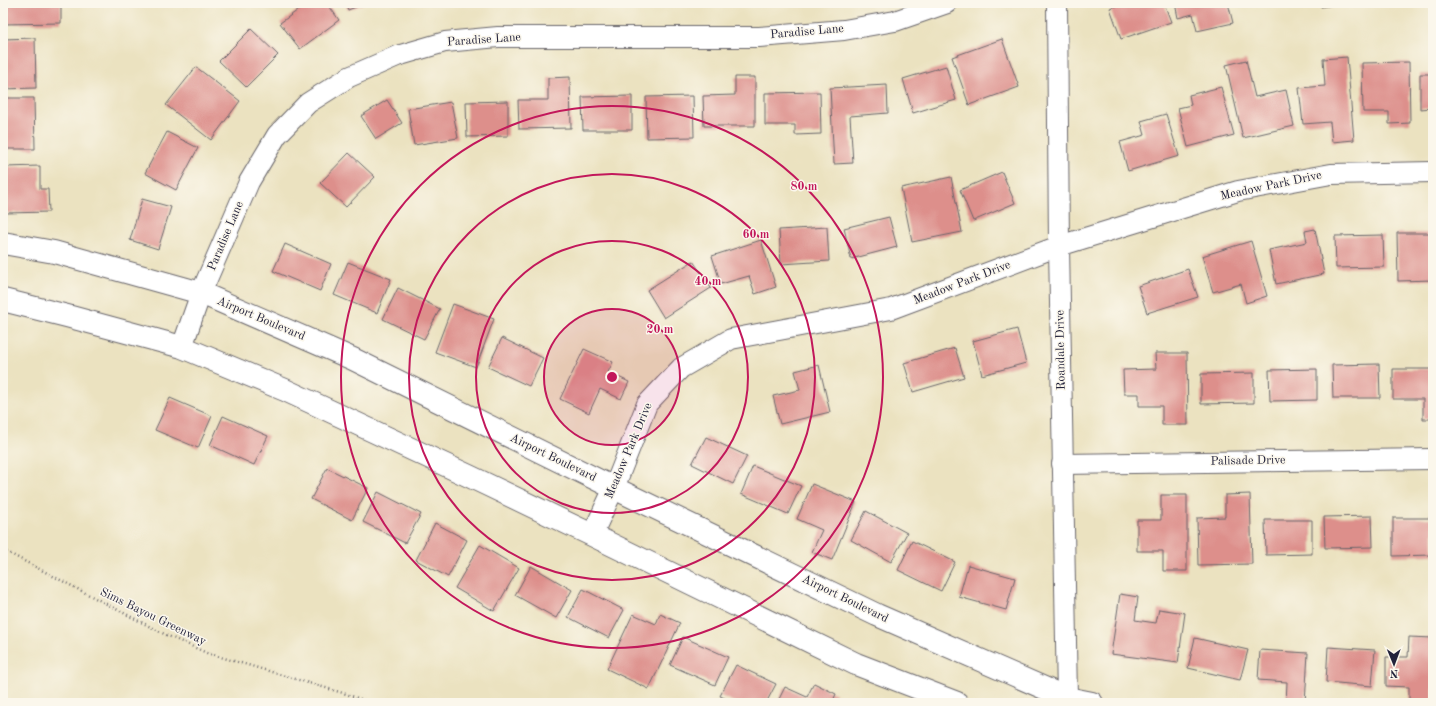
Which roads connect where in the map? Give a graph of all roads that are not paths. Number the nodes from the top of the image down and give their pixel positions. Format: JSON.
{"nodes":[{"id":1,"x":947,"y":3,"type":"edge"},
{"id":2,"x":1057,"y":3,"type":"edge"},
{"id":3,"x":1433,"y":172,"type":"edge"},
{"id":4,"x":3,"y":243,"type":"edge"},
{"id":5,"x":1059,"y":246,"type":"junction"},
{"id":6,"x":201,"y":293,"type":"junction"},
{"id":7,"x":3,"y":300,"type":"edge"},
{"id":8,"x":182,"y":347,"type":"junction"},
{"id":9,"x":1433,"y":459,"type":"edge"},
{"id":10,"x":1062,"y":464,"type":"junction"},
{"id":11,"x":614,"y":488,"type":"junction"},
{"id":12,"x":592,"y":535,"type":"junction"},
{"id":13,"x":1066,"y":700,"type":"edge"},
{"id":14,"x":957,"y":703,"type":"edge"},
{"id":15,"x":1092,"y":703,"type":"edge"}],
"edges":[{"from":1,"to":6,"type":"street","name":"Paradise Lane"},
{"from":2,"to":5,"type":"street","name":"Roandale Drive"},
{"from":3,"to":5,"type":"street","name":"Meadow Park Drive"},
{"from":4,"to":6,"type":"main road","name":"Airport Boulevard"},
{"from":5,"to":10,"type":"street","name":"Roandale Drive"},
{"from":5,"to":11,"type":"street","name":"Meadow Park Drive"},
{"from":6,"to":8,"type":"street","name":"Paradise Lane"},
{"from":6,"to":11,"type":"main road","name":"Airport Boulevard"},
{"from":7,"to":8,"type":"main road"},
{"from":8,"to":12,"type":"main road"},
{"from":9,"to":10,"type":"street","name":"Palisade Drive"},
{"from":10,"to":13,"type":"street","name":"Roandale Drive"},
{"from":11,"to":12,"type":"street","name":"Meadow Park Drive"},
{"from":11,"to":13,"type":"main road","name":"Airport Boulevard"},
{"from":12,"to":14,"type":"main road"},
{"from":13,"to":15,"type":"main road","name":"Airport Boulevard"}]}
